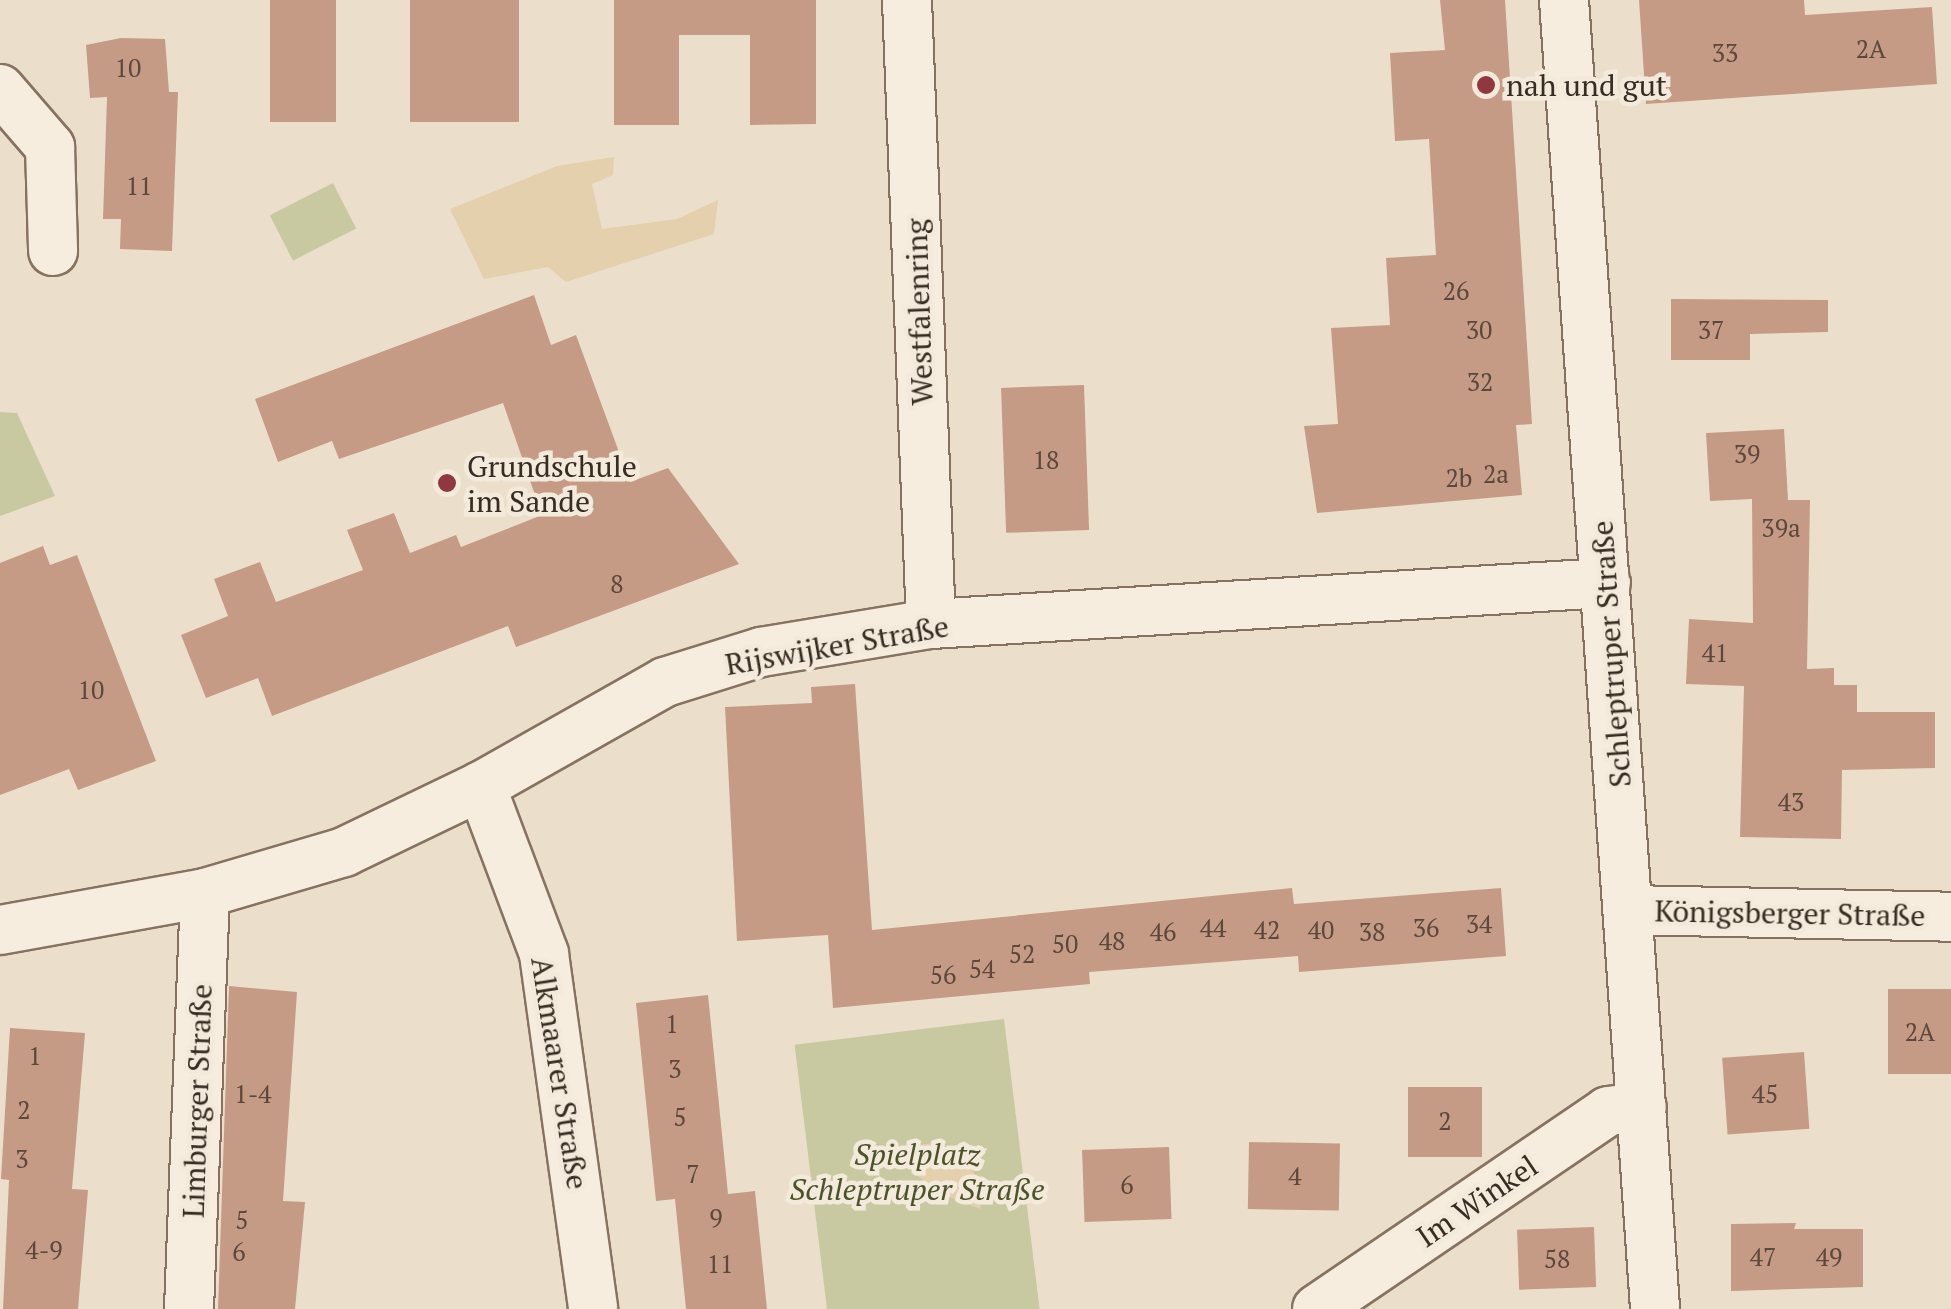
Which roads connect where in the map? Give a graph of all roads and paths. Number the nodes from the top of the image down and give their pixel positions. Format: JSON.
{"nodes":[{"id":1,"x":907,"y":0,"type":"edge"},
{"id":2,"x":1564,"y":0,"type":"edge"},
{"id":3,"x":0,"y":88,"type":"edge"},
{"id":4,"x":53,"y":251,"type":"dead end"},
{"id":5,"x":1606,"y":583,"type":"junction"},
{"id":6,"x":931,"y":624,"type":"junction"},
{"id":7,"x":481,"y":786,"type":"junction"},
{"id":8,"x":205,"y":894,"type":"junction"},
{"id":9,"x":1629,"y":910,"type":"junction"},
{"id":10,"x":1951,"y":917,"type":"edge"},
{"id":11,"x":0,"y":930,"type":"edge"},
{"id":12,"x":0,"y":938,"type":"edge"},
{"id":13,"x":1642,"y":1107,"type":"junction"},
{"id":14,"x":189,"y":1309,"type":"edge"},
{"id":15,"x":593,"y":1309,"type":"edge"},
{"id":16,"x":1317,"y":1309,"type":"edge"},
{"id":17,"x":1656,"y":1309,"type":"edge"}],
"edges":[{"from":1,"to":6,"type":"street","name":"Westfalenring"},
{"from":2,"to":5,"type":"street","name":"Schleptruper Straße"},
{"from":3,"to":4,"type":"street"},
{"from":5,"to":6,"type":"street","name":"Rijswijker Straße"},
{"from":5,"to":9,"type":"street","name":"Schleptruper Straße"},
{"from":6,"to":7,"type":"street","name":"Rijswijker Straße"},
{"from":7,"to":8,"type":"street","name":"Rijswijker Straße"},
{"from":7,"to":15,"type":"street","name":"Alkmaarer Straße"},
{"from":8,"to":11,"type":"street","name":"Rijswijker Straße"},
{"from":8,"to":14,"type":"street","name":"Limburger Straße"},
{"from":9,"to":10,"type":"street","name":"Königsberger Straße"},
{"from":9,"to":13,"type":"street","name":"Schleptruper Straße"},
{"from":11,"to":12,"type":"street"},
{"from":13,"to":16,"type":"street","name":"Im Winkel"},
{"from":13,"to":17,"type":"street","name":"Schleptruper Straße"}]}
